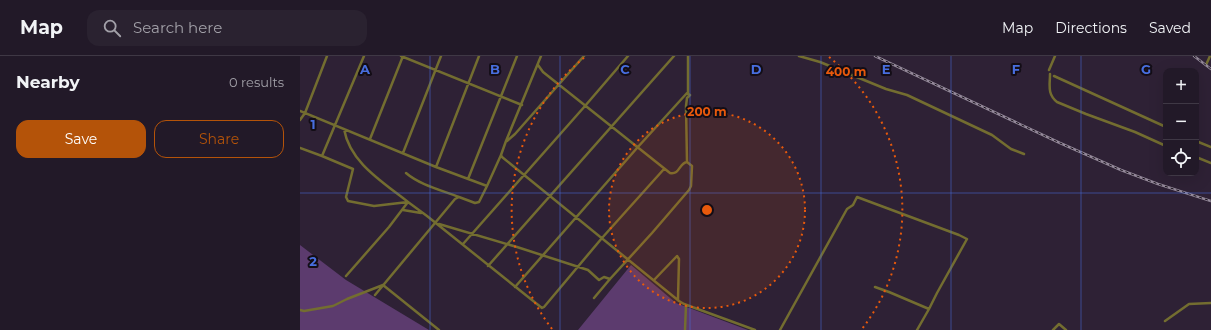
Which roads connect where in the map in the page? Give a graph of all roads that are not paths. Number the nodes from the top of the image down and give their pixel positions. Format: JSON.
{"nodes":[{"id":1,"x":327,"y":56,"type":"edge"},
{"id":2,"x":364,"y":56,"type":"edge"},
{"id":3,"x":403,"y":56,"type":"edge"},
{"id":4,"x":441,"y":56,"type":"edge"},
{"id":5,"x":479,"y":56,"type":"edge"},
{"id":6,"x":517,"y":56,"type":"edge"},
{"id":7,"x":541,"y":56,"type":"edge"},
{"id":8,"x":584,"y":56,"type":"edge"},
{"id":9,"x":628,"y":56,"type":"edge"},
{"id":10,"x":674,"y":56,"type":"edge"},
{"id":11,"x":688,"y":56,"type":"edge"},
{"id":12,"x":799,"y":56,"type":"edge"},
{"id":13,"x":1055,"y":56,"type":"edge"},
{"id":14,"x":1210,"y":56,"type":"edge"},
{"id":15,"x":537,"y":65,"type":"junction"},
{"id":16,"x":1206,"y":65,"type":"dead end"},
{"id":17,"x":436,"y":70,"type":"junction"},
{"id":18,"x":1049,"y":70,"type":"dead end"},
{"id":19,"x":1050,"y":74,"type":"dead end"},
{"id":20,"x":1054,"y":76,"type":"dead end"},
{"id":21,"x":468,"y":83,"type":"junction"},
{"id":22,"x":559,"y":85,"type":"junction"},
{"id":23,"x":688,"y":94,"type":"junction"},
{"id":24,"x":502,"y":96,"type":"junction"},
{"id":25,"x":522,"y":105,"type":"junction"},
{"id":26,"x":585,"y":106,"type":"junction"},
{"id":27,"x":300,"y":112,"type":"edge"},
{"id":28,"x":305,"y":113,"type":"junction"},
{"id":29,"x":300,"y":120,"type":"edge"},
{"id":30,"x":336,"y":126,"type":"junction"},
{"id":31,"x":1163,"y":126,"type":"edge"},
{"id":32,"x":611,"y":128,"type":"junction"},
{"id":33,"x":344,"y":129,"type":"junction"},
{"id":34,"x":370,"y":139,"type":"junction"},
{"id":35,"x":506,"y":141,"type":"junction"},
{"id":36,"x":1199,"y":142,"type":"edge"},
{"id":37,"x":1163,"y":145,"type":"edge"},
{"id":38,"x":1211,"y":147,"type":"edge"},
{"id":39,"x":300,"y":148,"type":"edge"},
{"id":40,"x":637,"y":148,"type":"junction"},
{"id":41,"x":403,"y":153,"type":"junction"},
{"id":42,"x":1024,"y":154,"type":"dead end"},
{"id":43,"x":501,"y":155,"type":"junction"},
{"id":44,"x":322,"y":156,"type":"junction"},
{"id":45,"x":1199,"y":158,"type":"edge"},
{"id":46,"x":688,"y":162,"type":"junction"},
{"id":47,"x":1211,"y":163,"type":"edge"},
{"id":48,"x":436,"y":167,"type":"junction"},
{"id":49,"x":664,"y":169,"type":"junction"},
{"id":50,"x":406,"y":173,"type":"dead end"},
{"id":51,"x":524,"y":176,"type":"junction"},
{"id":52,"x":468,"y":179,"type":"junction"},
{"id":53,"x":487,"y":186,"type":"junction"},
{"id":54,"x":550,"y":196,"type":"junction"},
{"id":55,"x":459,"y":198,"type":"junction"},
{"id":56,"x":408,"y":202,"type":"junction"},
{"id":57,"x":402,"y":210,"type":"junction"},
{"id":58,"x":424,"y":214,"type":"junction"},
{"id":59,"x":577,"y":218,"type":"junction"},
{"id":60,"x":436,"y":223,"type":"junction"},
{"id":61,"x":472,"y":234,"type":"junction"},
{"id":62,"x":602,"y":238,"type":"junction"},
{"id":63,"x":462,"y":244,"type":"junction"},
{"id":64,"x":508,"y":244,"type":"junction"},
{"id":65,"x":543,"y":255,"type":"junction"},
{"id":66,"x":629,"y":259,"type":"junction"},
{"id":67,"x":488,"y":266,"type":"junction"},
{"id":68,"x":578,"y":267,"type":"junction"},
{"id":69,"x":346,"y":276,"type":"dead end"},
{"id":70,"x":610,"y":278,"type":"junction"},
{"id":71,"x":654,"y":280,"type":"junction"},
{"id":72,"x":383,"y":285,"type":"junction"},
{"id":73,"x":515,"y":287,"type":"junction"},
{"id":74,"x":875,"y":287,"type":"dead end"},
{"id":75,"x":375,"y":295,"type":"dead end"},
{"id":76,"x":594,"y":298,"type":"dead end"},
{"id":77,"x":678,"y":299,"type":"junction"},
{"id":78,"x":1211,"y":303,"type":"edge"},
{"id":79,"x":686,"y":304,"type":"junction"},
{"id":80,"x":929,"y":309,"type":"junction"},
{"id":81,"x":300,"y":310,"type":"edge"},
{"id":82,"x":1165,"y":321,"type":"dead end"},
{"id":83,"x":439,"y":330,"type":"edge"},
{"id":84,"x":685,"y":330,"type":"edge"},
{"id":85,"x":755,"y":330,"type":"edge"},
{"id":86,"x":780,"y":330,"type":"edge"},
{"id":87,"x":917,"y":330,"type":"edge"},
{"id":88,"x":1053,"y":330,"type":"edge"},
{"id":89,"x":1066,"y":330,"type":"edge"}],
"edges":[{"from":1,"to":28,"type":"street"},
{"from":2,"to":30,"type":"street"},
{"from":3,"to":17,"type":"street"},
{"from":3,"to":34,"type":"street"},
{"from":4,"to":17,"type":"street"},
{"from":5,"to":21,"type":"street"},
{"from":6,"to":24,"type":"street"},
{"from":7,"to":15,"type":"street"},
{"from":8,"to":22,"type":"street"},
{"from":9,"to":26,"type":"street"},
{"from":10,"to":32,"type":"street"},
{"from":11,"to":23,"type":"street"},
{"from":12,"to":42,"type":"street"},
{"from":13,"to":18,"type":"street"},
{"from":14,"to":16,"type":"street"},
{"from":15,"to":22,"type":"street"},
{"from":15,"to":25,"type":"street"},
{"from":17,"to":21,"type":"street"},
{"from":17,"to":41,"type":"street"},
{"from":19,"to":37,"type":"street"},
{"from":20,"to":31,"type":"street"},
{"from":21,"to":24,"type":"street"},
{"from":21,"to":48,"type":"street"},
{"from":22,"to":26,"type":"street"},
{"from":22,"to":35,"type":"street"},
{"from":23,"to":40,"type":"street"},
{"from":23,"to":46,"type":"street"},
{"from":24,"to":25,"type":"street"},
{"from":24,"to":52,"type":"street"},
{"from":25,"to":35,"type":"street"},
{"from":26,"to":32,"type":"street"},
{"from":26,"to":51,"type":"street"},
{"from":27,"to":28,"type":"street"},
{"from":28,"to":29,"type":"street"},
{"from":28,"to":30,"type":"street"},
{"from":30,"to":33,"type":"street"},
{"from":30,"to":44,"type":"street"},
{"from":32,"to":40,"type":"street"},
{"from":32,"to":54,"type":"street"},
{"from":33,"to":34,"type":"street"},
{"from":33,"to":56,"type":"street"},
{"from":34,"to":41,"type":"street"},
{"from":35,"to":43,"type":"street"},
{"from":36,"to":38,"type":"street"},
{"from":39,"to":44,"type":"street"},
{"from":40,"to":49,"type":"street"},
{"from":40,"to":59,"type":"street"},
{"from":41,"to":48,"type":"street"},
{"from":43,"to":51,"type":"street"},
{"from":43,"to":53,"type":"street"},
{"from":44,"to":56,"type":"street"},
{"from":45,"to":47,"type":"street"},
{"from":46,"to":49,"type":"street"},
{"from":46,"to":66,"type":"street"},
{"from":48,"to":52,"type":"street"},
{"from":49,"to":62,"type":"street"},
{"from":50,"to":55,"type":"street"},
{"from":51,"to":54,"type":"street"},
{"from":51,"to":61,"type":"street"},
{"from":52,"to":53,"type":"street"},
{"from":53,"to":55,"type":"street"},
{"from":54,"to":59,"type":"street"},
{"from":54,"to":64,"type":"street"},
{"from":55,"to":60,"type":"street"},
{"from":56,"to":57,"type":"street"},
{"from":56,"to":58,"type":"street"},
{"from":57,"to":58,"type":"street"},
{"from":57,"to":69,"type":"street"},
{"from":58,"to":60,"type":"street"},
{"from":59,"to":62,"type":"street"},
{"from":59,"to":65,"type":"street"},
{"from":60,"to":61,"type":"street"},
{"from":60,"to":63,"type":"street"},
{"from":60,"to":72,"type":"street"},
{"from":61,"to":63,"type":"street"},
{"from":61,"to":64,"type":"street"},
{"from":62,"to":66,"type":"street"},
{"from":62,"to":68,"type":"street"},
{"from":63,"to":67,"type":"street"},
{"from":64,"to":65,"type":"street"},
{"from":64,"to":67,"type":"street"},
{"from":65,"to":68,"type":"street"},
{"from":65,"to":73,"type":"street"},
{"from":66,"to":70,"type":"street"},
{"from":66,"to":71,"type":"street"},
{"from":67,"to":73,"type":"street"},
{"from":68,"to":70,"type":"street"},
{"from":68,"to":73,"type":"street"},
{"from":70,"to":76,"type":"street"},
{"from":71,"to":77,"type":"street"},
{"from":71,"to":77,"type":"street"},
{"from":72,"to":75,"type":"street"},
{"from":72,"to":81,"type":"street"},
{"from":72,"to":83,"type":"street"},
{"from":74,"to":80,"type":"street"},
{"from":77,"to":79,"type":"street"},
{"from":78,"to":82,"type":"street"},
{"from":79,"to":84,"type":"street"},
{"from":79,"to":85,"type":"street"},
{"from":80,"to":86,"type":"street"},
{"from":80,"to":87,"type":"street"},
{"from":88,"to":89,"type":"street"}]}
